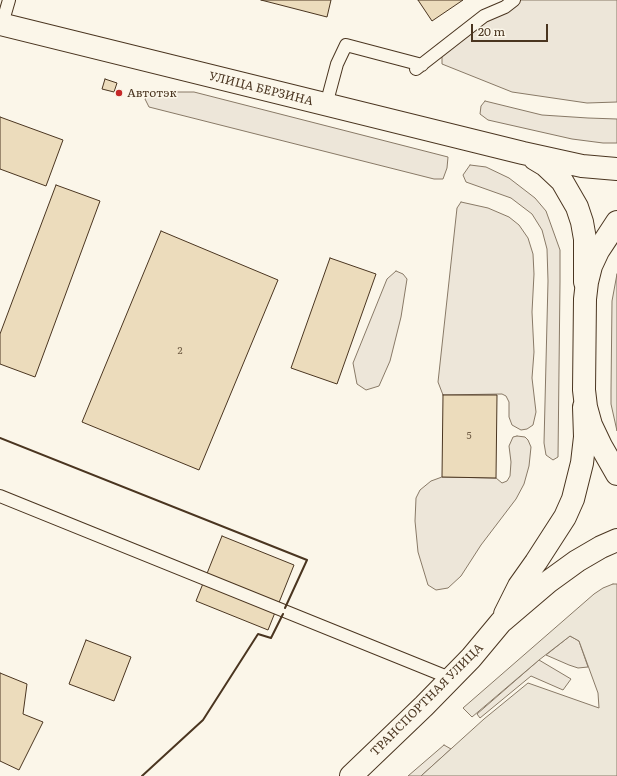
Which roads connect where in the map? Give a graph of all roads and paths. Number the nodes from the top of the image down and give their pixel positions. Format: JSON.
{"nodes":[{"id":1,"x":9,"y":0,"type":"edge"},
{"id":2,"x":514,"y":0,"type":"edge"},
{"id":3,"x":1,"y":24,"type":"edge"},
{"id":4,"x":326,"y":105,"type":"junction"},
{"id":5,"x":523,"y":153,"type":"junction"},
{"id":6,"x":617,"y":169,"type":"edge"},
{"id":7,"x":617,"y":222,"type":"edge"},
{"id":8,"x":585,"y":299,"type":"junction"},
{"id":9,"x":584,"y":390,"type":"junction"},
{"id":10,"x":617,"y":474,"type":"edge"},
{"id":11,"x":0,"y":496,"type":"edge"},
{"id":12,"x":617,"y":540,"type":"edge"},
{"id":13,"x":501,"y":622,"type":"junction"},
{"id":14,"x":450,"y":678,"type":"junction"},
{"id":15,"x":351,"y":776,"type":"edge"}],
"edges":[{"from":1,"to":3,"type":"lane"},
{"from":2,"to":4,"type":"lane"},
{"from":3,"to":4,"type":"main road","name":"УЛИЦА БЕРЗИНА"},
{"from":4,"to":5,"type":"main road","name":"УЛИЦА БЕРЗИНА"},
{"from":5,"to":6,"type":"main road","name":"УЛИЦА БЕРЗИНА"},
{"from":5,"to":8,"type":"main road","name":"УЛИЦА БЕРЗИНА"},
{"from":7,"to":8,"type":"main road"},
{"from":8,"to":9,"type":"main road"},
{"from":9,"to":10,"type":"main road"},
{"from":9,"to":13,"type":"main road","name":"ТРАНСПОРТНАЯ УЛИЦА"},
{"from":11,"to":14,"type":"lane"},
{"from":12,"to":13,"type":"main road","name":"ТРАНСПОРТНАЯ УЛИЦА"},
{"from":13,"to":14,"type":"main road","name":"ТРАНСПОРТНАЯ УЛИЦА"},
{"from":14,"to":15,"type":"main road","name":"ТРАНСПОРТНАЯ УЛИЦА"}]}
